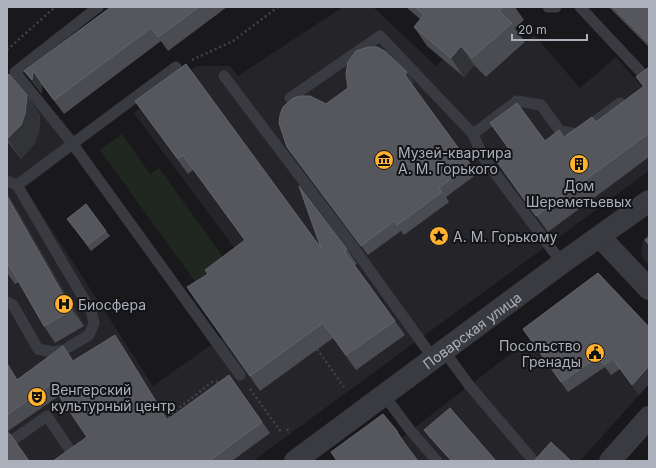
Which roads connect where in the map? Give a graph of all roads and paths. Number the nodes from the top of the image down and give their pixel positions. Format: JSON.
{"nodes":[{"id":1,"x":55,"y":7,"type":"edge"},
{"id":2,"x":98,"y":7,"type":"edge"},
{"id":3,"x":278,"y":7,"type":"edge"},
{"id":4,"x":548,"y":7,"type":"edge"},
{"id":5,"x":556,"y":7,"type":"edge"},
{"id":6,"x":580,"y":7,"type":"edge"},
{"id":7,"x":7,"y":50,"type":"edge"},
{"id":8,"x":176,"y":67,"type":"joint"},
{"id":9,"x":640,"y":71,"type":"dead end"},
{"id":10,"x":224,"y":76,"type":"dead end"},
{"id":11,"x":290,"y":98,"type":"dead end"},
{"id":12,"x":620,"y":103,"type":"edge"},
{"id":13,"x":473,"y":134,"type":"junction"},
{"id":14,"x":72,"y":143,"type":"junction"},
{"id":15,"x":12,"y":183,"type":"edge"},
{"id":16,"x":649,"y":201,"type":"edge"},
{"id":17,"x":600,"y":237,"type":"junction"},
{"id":18,"x":562,"y":263,"type":"junction"},
{"id":19,"x":649,"y":289,"type":"edge"},
{"id":20,"x":7,"y":302,"type":"edge"},
{"id":21,"x":317,"y":349,"type":"dead end"},
{"id":22,"x":439,"y":355,"type":"junction"},
{"id":23,"x":242,"y":378,"type":"junction"},
{"id":24,"x":344,"y":387,"type":"dead end"},
{"id":25,"x":384,"y":395,"type":"junction"},
{"id":26,"x":649,"y":417,"type":"edge"},
{"id":27,"x":162,"y":421,"type":"edge"},
{"id":28,"x":287,"y":429,"type":"dead end"},
{"id":29,"x":282,"y":432,"type":"dead end"},
{"id":30,"x":290,"y":434,"type":"dead end"},
{"id":31,"x":7,"y":444,"type":"edge"},
{"id":32,"x":70,"y":450,"type":"edge"},
{"id":33,"x":532,"y":459,"type":"dead end"},
{"id":34,"x":295,"y":461,"type":"edge"},
{"id":35,"x":437,"y":461,"type":"edge"},
{"id":36,"x":610,"y":461,"type":"edge"}],
"edges":[{"from":1,"to":7,"type":"path"},
{"from":2,"to":14,"type":"lane"},
{"from":3,"to":8,"type":"path"},
{"from":4,"to":5,"type":"lane"},
{"from":6,"to":9,"type":"lane"},
{"from":8,"to":14,"type":"lane"},
{"from":10,"to":22,"type":"lane"},
{"from":11,"to":13,"type":"lane"},
{"from":12,"to":13,"type":"lane"},
{"from":13,"to":18,"type":"lane"},
{"from":14,"to":15,"type":"lane"},
{"from":14,"to":23,"type":"lane"},
{"from":15,"to":20,"type":"lane"},
{"from":16,"to":17,"type":"street","name":"Поварская улица"},
{"from":17,"to":18,"type":"street","name":"Поварская улица"},
{"from":17,"to":19,"type":"street"},
{"from":18,"to":22,"type":"street","name":"Поварская улица"},
{"from":21,"to":24,"type":"path"},
{"from":22,"to":25,"type":"street","name":"Поварская улица"},
{"from":22,"to":33,"type":"lane"},
{"from":23,"to":27,"type":"path"},
{"from":23,"to":29,"type":"path"},
{"from":25,"to":34,"type":"street","name":"Поварская улица"},
{"from":25,"to":35,"type":"lane"},
{"from":26,"to":36,"type":"street"},
{"from":28,"to":30,"type":"path"},
{"from":31,"to":32,"type":"lane"}]}
